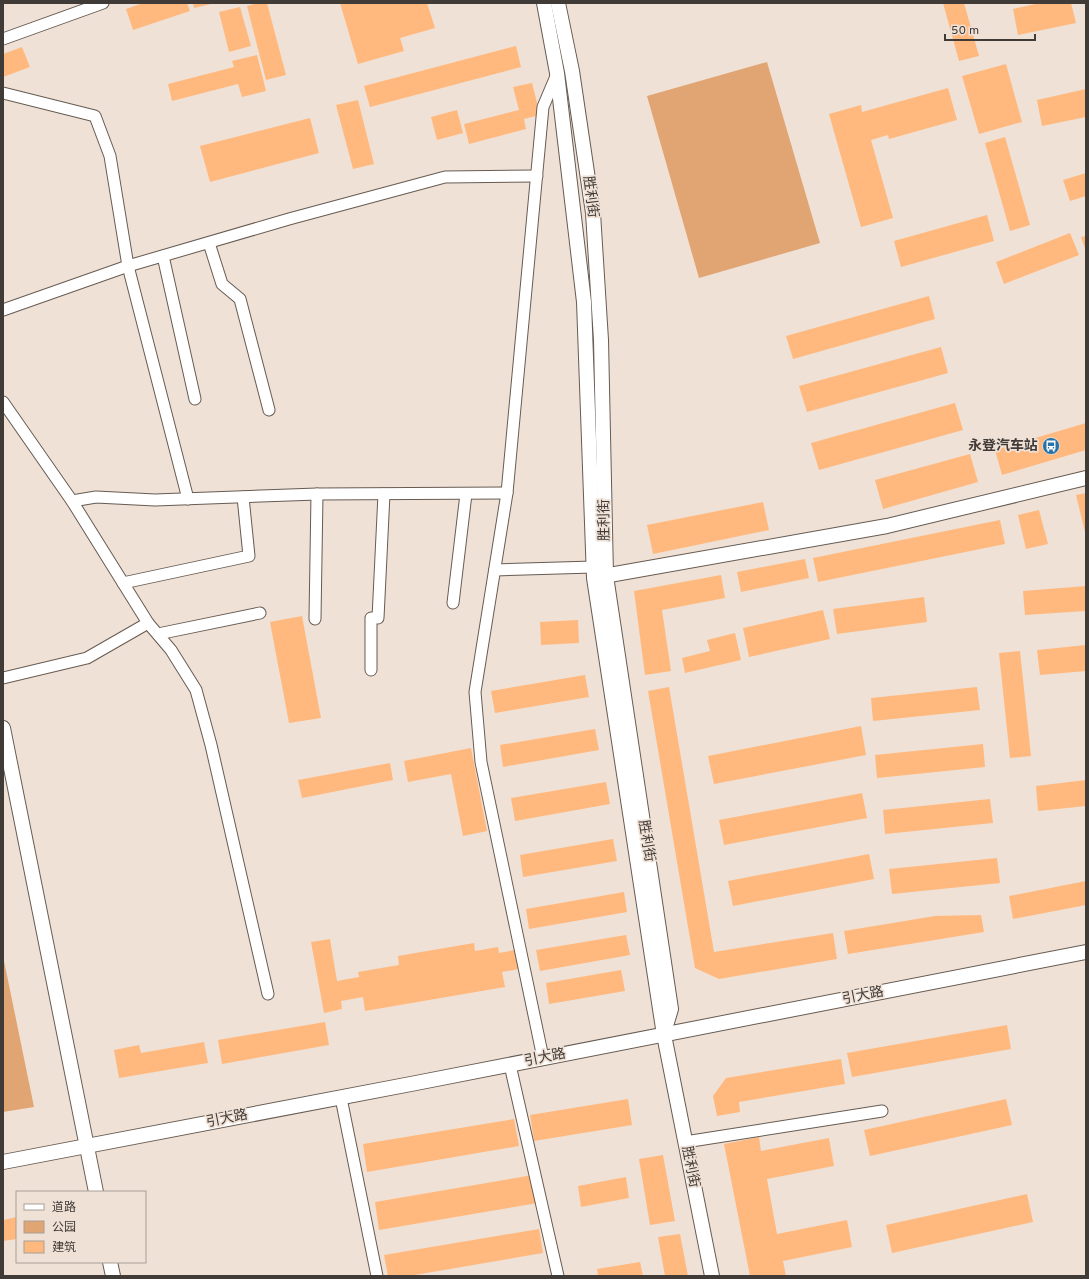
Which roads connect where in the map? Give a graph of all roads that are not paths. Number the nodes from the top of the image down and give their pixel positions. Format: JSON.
{"nodes":[{"id":1,"x":103,"y":3,"type":"edge"},
{"id":2,"x":544,"y":3,"type":"edge"},
{"id":3,"x":558,"y":3,"type":"edge"},
{"id":4,"x":3,"y":38,"type":"edge"},
{"id":5,"x":557,"y":73,"type":"junction"},
{"id":6,"x":3,"y":93,"type":"edge"},
{"id":7,"x":537,"y":176,"type":"junction"},
{"id":8,"x":209,"y":243,"type":"junction"},
{"id":9,"x":163,"y":256,"type":"junction"},
{"id":10,"x":128,"y":266,"type":"junction"},
{"id":11,"x":3,"y":310,"type":"edge"},
{"id":12,"x":195,"y":399,"type":"dead end"},
{"id":13,"x":3,"y":402,"type":"edge"},
{"id":14,"x":269,"y":410,"type":"dead end"},
{"id":15,"x":1086,"y":478,"type":"edge"},
{"id":16,"x":507,"y":493,"type":"junction"},
{"id":17,"x":317,"y":494,"type":"junction"},
{"id":18,"x":384,"y":494,"type":"junction"},
{"id":19,"x":466,"y":494,"type":"junction"},
{"id":20,"x":243,"y":497,"type":"junction"},
{"id":21,"x":188,"y":499,"type":"junction"},
{"id":22,"x":72,"y":500,"type":"junction"},
{"id":23,"x":495,"y":570,"type":"junction"},
{"id":24,"x":598,"y":574,"type":"junction"},
{"id":25,"x":124,"y":583,"type":"junction"},
{"id":26,"x":453,"y":603,"type":"dead end"},
{"id":27,"x":260,"y":613,"type":"dead end"},
{"id":28,"x":315,"y":619,"type":"dead end"},
{"id":29,"x":148,"y":623,"type":"junction"},
{"id":30,"x":158,"y":634,"type":"junction"},
{"id":31,"x":371,"y":670,"type":"dead end"},
{"id":32,"x":3,"y":678,"type":"edge"},
{"id":33,"x":3,"y":728,"type":"edge"},
{"id":34,"x":1086,"y":952,"type":"edge"},
{"id":35,"x":268,"y":994,"type":"dead end"},
{"id":36,"x":664,"y":1035,"type":"junction"},
{"id":37,"x":543,"y":1058,"type":"junction"},
{"id":38,"x":510,"y":1065,"type":"junction"},
{"id":39,"x":340,"y":1098,"type":"junction"},
{"id":40,"x":882,"y":1111,"type":"dead end"},
{"id":41,"x":685,"y":1142,"type":"junction"},
{"id":42,"x":87,"y":1146,"type":"junction"},
{"id":43,"x":3,"y":1162,"type":"edge"},
{"id":44,"x":96,"y":1191,"type":"edge"},
{"id":45,"x":110,"y":1263,"type":"edge"},
{"id":46,"x":112,"y":1276,"type":"edge"},
{"id":47,"x":377,"y":1276,"type":"edge"},
{"id":48,"x":558,"y":1276,"type":"edge"},
{"id":49,"x":712,"y":1276,"type":"edge"}],
"edges":[{"from":1,"to":4,"type":"street"},
{"from":2,"to":5,"type":"street","name":"胜利街"},
{"from":3,"to":24,"type":"street","name":"胜利街"},
{"from":5,"to":7,"type":"street"},
{"from":5,"to":24,"type":"street","name":"胜利街"},
{"from":6,"to":10,"type":"street"},
{"from":7,"to":8,"type":"street"},
{"from":7,"to":16,"type":"street"},
{"from":8,"to":9,"type":"street"},
{"from":8,"to":14,"type":"street"},
{"from":9,"to":10,"type":"street"},
{"from":9,"to":12,"type":"street"},
{"from":10,"to":11,"type":"street"},
{"from":10,"to":21,"type":"street"},
{"from":13,"to":22,"type":"street"},
{"from":15,"to":24,"type":"street"},
{"from":16,"to":19,"type":"street"},
{"from":16,"to":23,"type":"street"},
{"from":17,"to":18,"type":"street"},
{"from":17,"to":20,"type":"street"},
{"from":17,"to":28,"type":"street"},
{"from":18,"to":19,"type":"street"},
{"from":18,"to":31,"type":"street"},
{"from":19,"to":26,"type":"street"},
{"from":20,"to":21,"type":"street"},
{"from":20,"to":25,"type":"street"},
{"from":21,"to":22,"type":"street"},
{"from":22,"to":25,"type":"street"},
{"from":23,"to":24,"type":"street"},
{"from":23,"to":37,"type":"street"},
{"from":24,"to":36,"type":"street","name":"胜利街"},
{"from":25,"to":29,"type":"street"},
{"from":27,"to":30,"type":"street"},
{"from":29,"to":30,"type":"street"},
{"from":29,"to":32,"type":"street"},
{"from":30,"to":35,"type":"street"},
{"from":33,"to":42,"type":"street"},
{"from":34,"to":36,"type":"street","name":"引大路"},
{"from":36,"to":37,"type":"street","name":"引大路"},
{"from":36,"to":41,"type":"street","name":"胜利街"},
{"from":37,"to":38,"type":"street","name":"引大路"},
{"from":38,"to":39,"type":"street","name":"引大路"},
{"from":38,"to":48,"type":"street"},
{"from":39,"to":42,"type":"street","name":"引大路"},
{"from":39,"to":47,"type":"street"},
{"from":40,"to":41,"type":"street"},
{"from":41,"to":49,"type":"street","name":"胜利街"},
{"from":42,"to":43,"type":"street","name":"引大路"},
{"from":42,"to":44,"type":"street"},
{"from":45,"to":46,"type":"street"}]}
